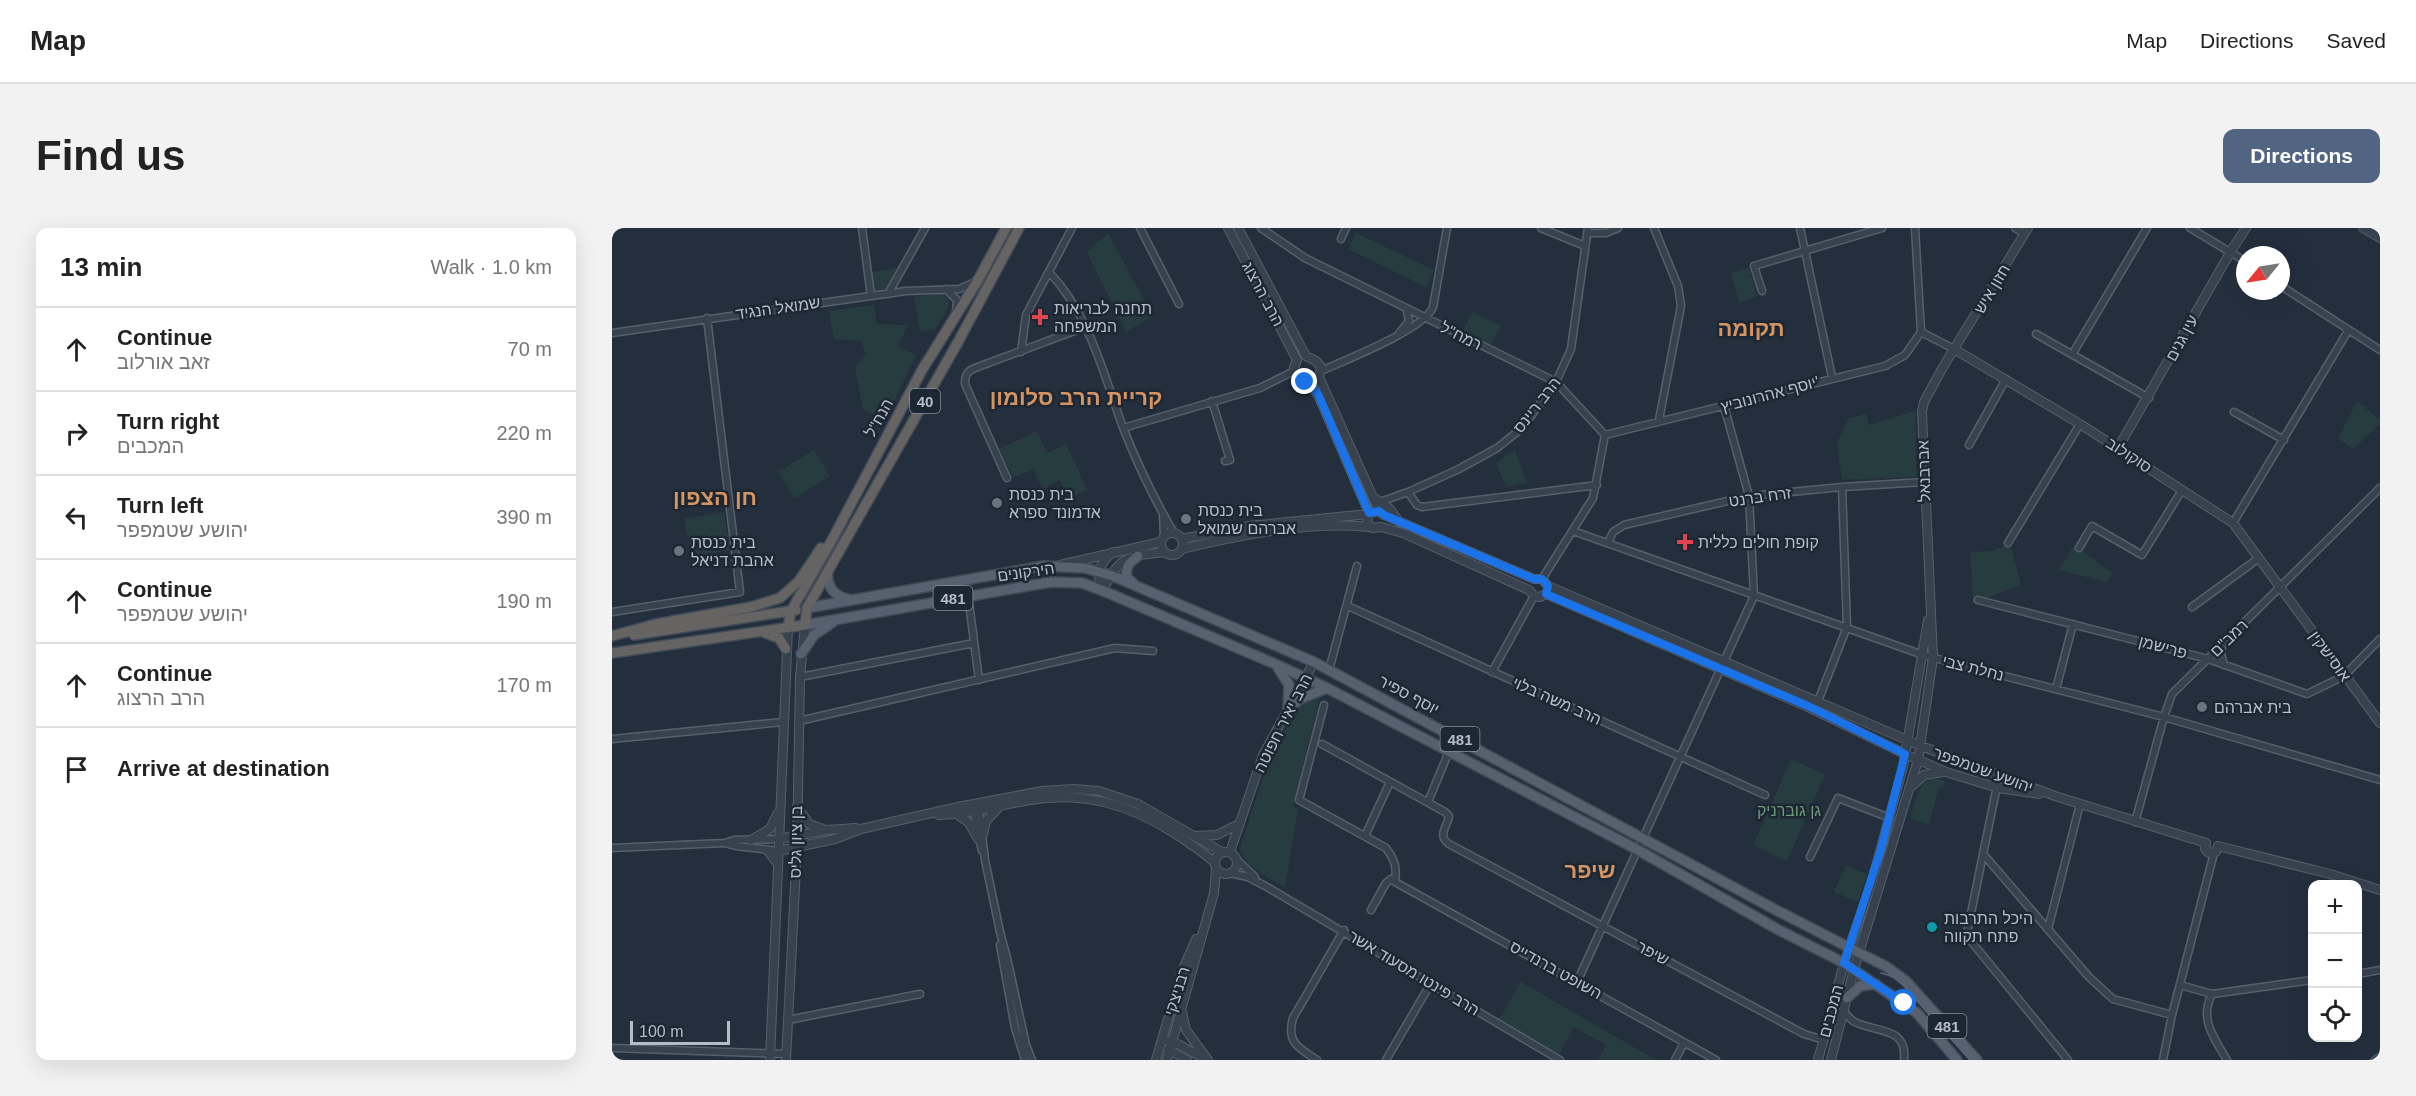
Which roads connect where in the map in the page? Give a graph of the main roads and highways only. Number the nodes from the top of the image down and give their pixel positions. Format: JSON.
{"nodes":[{"id":1,"x":1006,"y":228,"type":"edge"},
{"id":2,"x":1019,"y":228,"type":"edge"},
{"id":3,"x":863,"y":480,"type":"junction"},
{"id":4,"x":1138,"y":556,"type":"road end"},
{"id":5,"x":1056,"y":566,"type":"joint"},
{"id":6,"x":828,"y":572,"type":"junction"},
{"id":7,"x":1137,"y":586,"type":"junction"},
{"id":8,"x":1101,"y":590,"type":"joint"},
{"id":9,"x":856,"y":601,"type":"junction"},
{"id":10,"x":807,"y":608,"type":"junction"},
{"id":11,"x":791,"y":611,"type":"junction"},
{"id":12,"x":838,"y":619,"type":"junction"},
{"id":13,"x":805,"y":625,"type":"junction"},
{"id":14,"x":788,"y":628,"type":"junction"},
{"id":15,"x":759,"y":632,"type":"junction"},
{"id":16,"x":612,"y":636,"type":"edge"},
{"id":17,"x":786,"y":649,"type":"road end"},
{"id":18,"x":612,"y":652,"type":"edge"},
{"id":19,"x":801,"y":654,"type":"road end"},
{"id":20,"x":1273,"y":663,"type":"junction"},
{"id":21,"x":1327,"y":688,"type":"junction"},
{"id":22,"x":1876,"y":984,"type":"junction"},
{"id":23,"x":1847,"y":998,"type":"road end"},
{"id":24,"x":1957,"y":1060,"type":"edge"},
{"id":25,"x":1977,"y":1060,"type":"edge"}],
"edges":[{"from":1,"to":3,"type":"highway","name":"הנח\"ל","number":"40"},
{"from":2,"to":6,"type":"highway","name":"הנח\"ל","number":"40"},
{"from":3,"to":11,"type":"highway","name":"הנח\"ל","number":"40"},
{"from":3,"to":16,"type":"highway","number":"40"},
{"from":4,"to":7,"type":"main road"},
{"from":5,"to":7,"type":"main road","name":"יוסף ספיר","number":"481"},
{"from":5,"to":9,"type":"main road","name":"הירקונים","number":"481"},
{"from":6,"to":9,"type":"main road"},
{"from":6,"to":10,"type":"highway","number":"40"},
{"from":7,"to":25,"type":"main road","name":"יוסף ספיר","number":"481"},
{"from":8,"to":12,"type":"main road","name":"הירקונים","number":"481"},
{"from":8,"to":20,"type":"main road","name":"יוסף ספיר","number":"481"},
{"from":9,"to":10,"type":"main road","name":"הירקונים","number":"481"},
{"from":10,"to":11,"type":"highway","number":"40"},
{"from":10,"to":13,"type":"highway","number":"40"},
{"from":11,"to":14,"type":"highway","name":"הנח\"ל","number":"40"},
{"from":11,"to":16,"type":"highway","number":"40"},
{"from":12,"to":13,"type":"main road","name":"הירקונים","number":"481"},
{"from":12,"to":19,"type":"main road"},
{"from":13,"to":14,"type":"highway"},
{"from":14,"to":15,"type":"highway"},
{"from":15,"to":17,"type":"highway"},
{"from":15,"to":18,"type":"highway"},
{"from":20,"to":21,"type":"main road","name":"יוסף ספיר","number":"481"},
{"from":20,"to":21,"type":"main road"},
{"from":21,"to":22,"type":"main road","name":"יוסף ספיר","number":"481"},
{"from":22,"to":23,"type":"main road"},
{"from":22,"to":24,"type":"main road","number":"481"}]}
